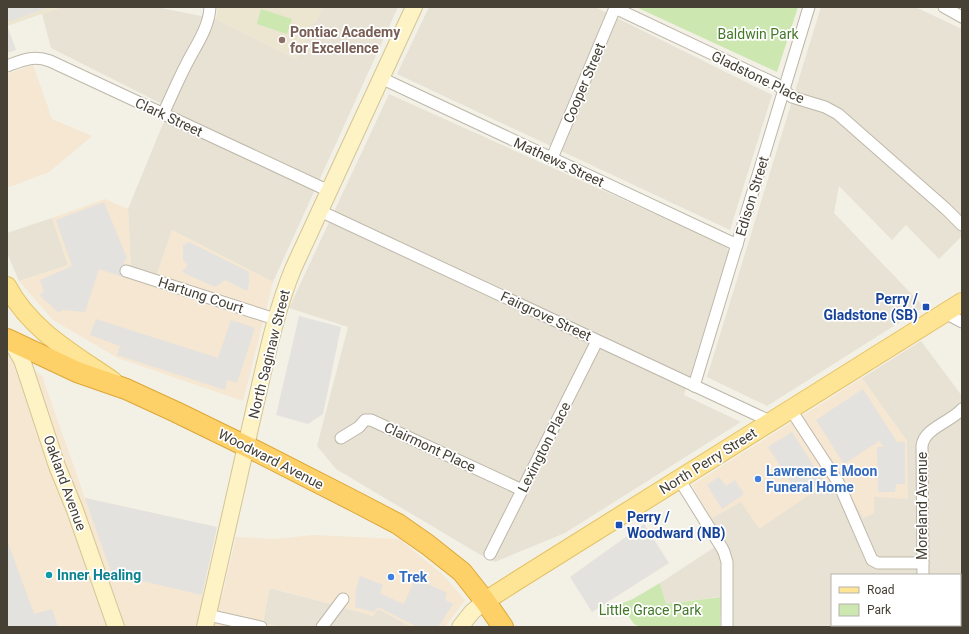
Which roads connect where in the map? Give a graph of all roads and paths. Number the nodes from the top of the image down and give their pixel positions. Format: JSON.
{"nodes":[{"id":1,"x":210,"y":7,"type":"edge"},
{"id":2,"x":414,"y":7,"type":"edge"},
{"id":3,"x":809,"y":7,"type":"edge"},
{"id":4,"x":944,"y":7,"type":"edge"},
{"id":5,"x":615,"y":8,"type":"joint"},
{"id":6,"x":962,"y":16,"type":"edge"},
{"id":7,"x":7,"y":66,"type":"edge"},
{"id":8,"x":381,"y":78,"type":"junction"},
{"id":9,"x":784,"y":90,"type":"junction"},
{"id":10,"x":163,"y":114,"type":"junction"},
{"id":11,"x":552,"y":158,"type":"junction"},
{"id":12,"x":329,"y":191,"type":"junction"},
{"id":13,"x":320,"y":211,"type":"junction"},
{"id":14,"x":962,"y":225,"type":"edge"},
{"id":15,"x":737,"y":245,"type":"junction"},
{"id":16,"x":126,"y":271,"type":"dead end"},
{"id":17,"x":7,"y":286,"type":"edge"},
{"id":18,"x":962,"y":302,"type":"edge"},
{"id":19,"x":945,"y":313,"type":"junction"},
{"id":20,"x":276,"y":319,"type":"junction"},
{"id":21,"x":962,"y":322,"type":"edge"},
{"id":22,"x":8,"y":336,"type":"edge"},
{"id":23,"x":597,"y":340,"type":"junction"},
{"id":24,"x":694,"y":386,"type":"junction"},
{"id":25,"x":126,"y":389,"type":"junction"},
{"id":26,"x":962,"y":409,"type":"edge"},
{"id":27,"x":791,"y":410,"type":"junction"},
{"id":28,"x":772,"y":422,"type":"junction"},
{"id":29,"x":341,"y":438,"type":"dead end"},
{"id":30,"x":246,"y":446,"type":"junction"},
{"id":31,"x":680,"y":479,"type":"junction"},
{"id":32,"x":522,"y":490,"type":"junction"},
{"id":33,"x":490,"y":554,"type":"dead end"},
{"id":34,"x":923,"y":563,"type":"junction"},
{"id":35,"x":923,"y":574,"type":"edge"},
{"id":36,"x":343,"y":599,"type":"dead end"},
{"id":37,"x":485,"y":601,"type":"junction"},
{"id":38,"x":207,"y":621,"type":"edge"},
{"id":39,"x":116,"y":627,"type":"edge"},
{"id":40,"x":261,"y":627,"type":"edge"},
{"id":41,"x":322,"y":627,"type":"edge"},
{"id":42,"x":460,"y":627,"type":"edge"},
{"id":43,"x":503,"y":627,"type":"edge"},
{"id":44,"x":727,"y":627,"type":"edge"}],
"edges":[{"from":1,"to":10,"type":"street"},
{"from":2,"to":8,"type":"street","name":"North Saginaw Street"},
{"from":3,"to":9,"type":"street","name":"Edison Street"},
{"from":4,"to":6,"type":"street"},
{"from":5,"to":9,"type":"street","name":"Gladstone Place"},
{"from":5,"to":11,"type":"street","name":"Cooper Street"},
{"from":7,"to":10,"type":"street","name":"Clark Street"},
{"from":8,"to":11,"type":"street","name":"Mathews Street"},
{"from":8,"to":12,"type":"street","name":"North Saginaw Street"},
{"from":9,"to":14,"type":"street","name":"Gladstone Place"},
{"from":9,"to":15,"type":"street","name":"Edison Street"},
{"from":10,"to":12,"type":"street","name":"Clark Street"},
{"from":11,"to":15,"type":"street","name":"Mathews Street"},
{"from":12,"to":13,"type":"street","name":"North Saginaw Street"},
{"from":13,"to":20,"type":"street","name":"North Saginaw Street"},
{"from":13,"to":23,"type":"street","name":"Fairgrove Street"},
{"from":15,"to":24,"type":"street","name":"Edison Street"},
{"from":16,"to":20,"type":"street","name":"Hartung Court"},
{"from":17,"to":25,"type":"main road"},
{"from":18,"to":19,"type":"main road","name":"North Perry Street"},
{"from":19,"to":21,"type":"street"},
{"from":19,"to":27,"type":"main road","name":"North Perry Street"},
{"from":20,"to":30,"type":"street","name":"North Saginaw Street"},
{"from":22,"to":25,"type":"highway","name":"Woodward Avenue"},
{"from":22,"to":39,"type":"street","name":"Oakland Avenue"},
{"from":23,"to":24,"type":"street","name":"Fairgrove Street"},
{"from":23,"to":32,"type":"street","name":"Lexington Place"},
{"from":24,"to":28,"type":"street","name":"Fairgrove Street"},
{"from":25,"to":30,"type":"highway","name":"Woodward Avenue"},
{"from":26,"to":34,"type":"street","name":"Moreland Avenue"},
{"from":27,"to":28,"type":"main road","name":"North Perry Street"},
{"from":27,"to":34,"type":"street"},
{"from":28,"to":31,"type":"main road","name":"North Perry Street"},
{"from":29,"to":32,"type":"street","name":"Clairmont Place"},
{"from":30,"to":37,"type":"highway","name":"Woodward Avenue"},
{"from":30,"to":38,"type":"street","name":"North Saginaw Street"},
{"from":31,"to":37,"type":"main road","name":"North Perry Street"},
{"from":31,"to":44,"type":"street"},
{"from":32,"to":33,"type":"street","name":"Lexington Place"},
{"from":34,"to":35,"type":"street","name":"Moreland Avenue"},
{"from":36,"to":41,"type":"street"},
{"from":37,"to":42,"type":"street","name":"North Perry Street"},
{"from":37,"to":43,"type":"highway","name":"Woodward Avenue"},
{"from":38,"to":40,"type":"street"}]}
